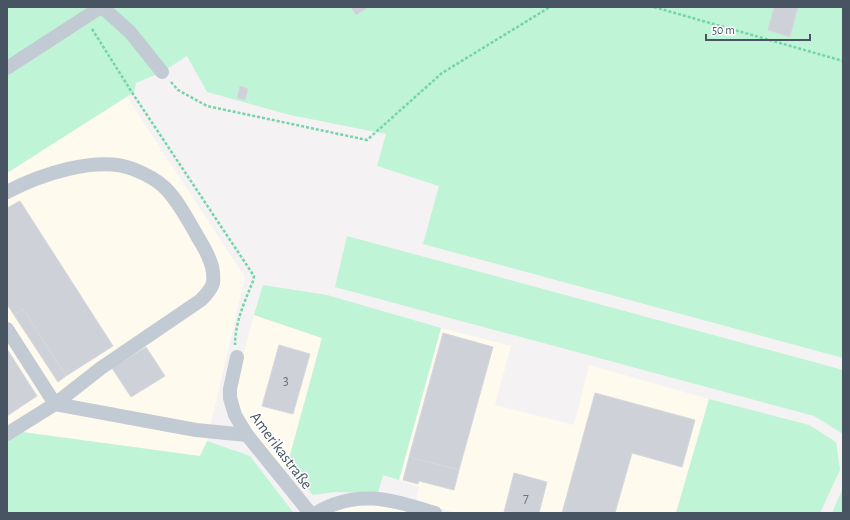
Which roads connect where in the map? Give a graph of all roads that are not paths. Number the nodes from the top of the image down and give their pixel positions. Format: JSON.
{"nodes":[{"id":1,"x":101,"y":7,"type":"edge"},
{"id":2,"x":7,"y":68,"type":"edge"},
{"id":3,"x":162,"y":72,"type":"road end"},
{"id":4,"x":7,"y":192,"type":"edge"},
{"id":5,"x":7,"y":329,"type":"edge"},
{"id":6,"x":237,"y":357,"type":"road end"},
{"id":7,"x":55,"y":404,"type":"junction"},
{"id":8,"x":7,"y":434,"type":"edge"},
{"id":9,"x":247,"y":435,"type":"junction"},
{"id":10,"x":331,"y":509,"type":"edge"},
{"id":11,"x":310,"y":513,"type":"edge"},
{"id":12,"x":316,"y":513,"type":"edge"},
{"id":13,"x":436,"y":513,"type":"edge"}],
"edges":[{"from":1,"to":2,"type":"street"},
{"from":1,"to":3,"type":"street"},
{"from":4,"to":7,"type":"street"},
{"from":5,"to":7,"type":"street"},
{"from":6,"to":9,"type":"street","name":"Amerikastraße"},
{"from":7,"to":8,"type":"street"},
{"from":7,"to":9,"type":"street"},
{"from":9,"to":11,"type":"street","name":"Amerikastraße"},
{"from":10,"to":12,"type":"street"},
{"from":10,"to":13,"type":"street"}]}
